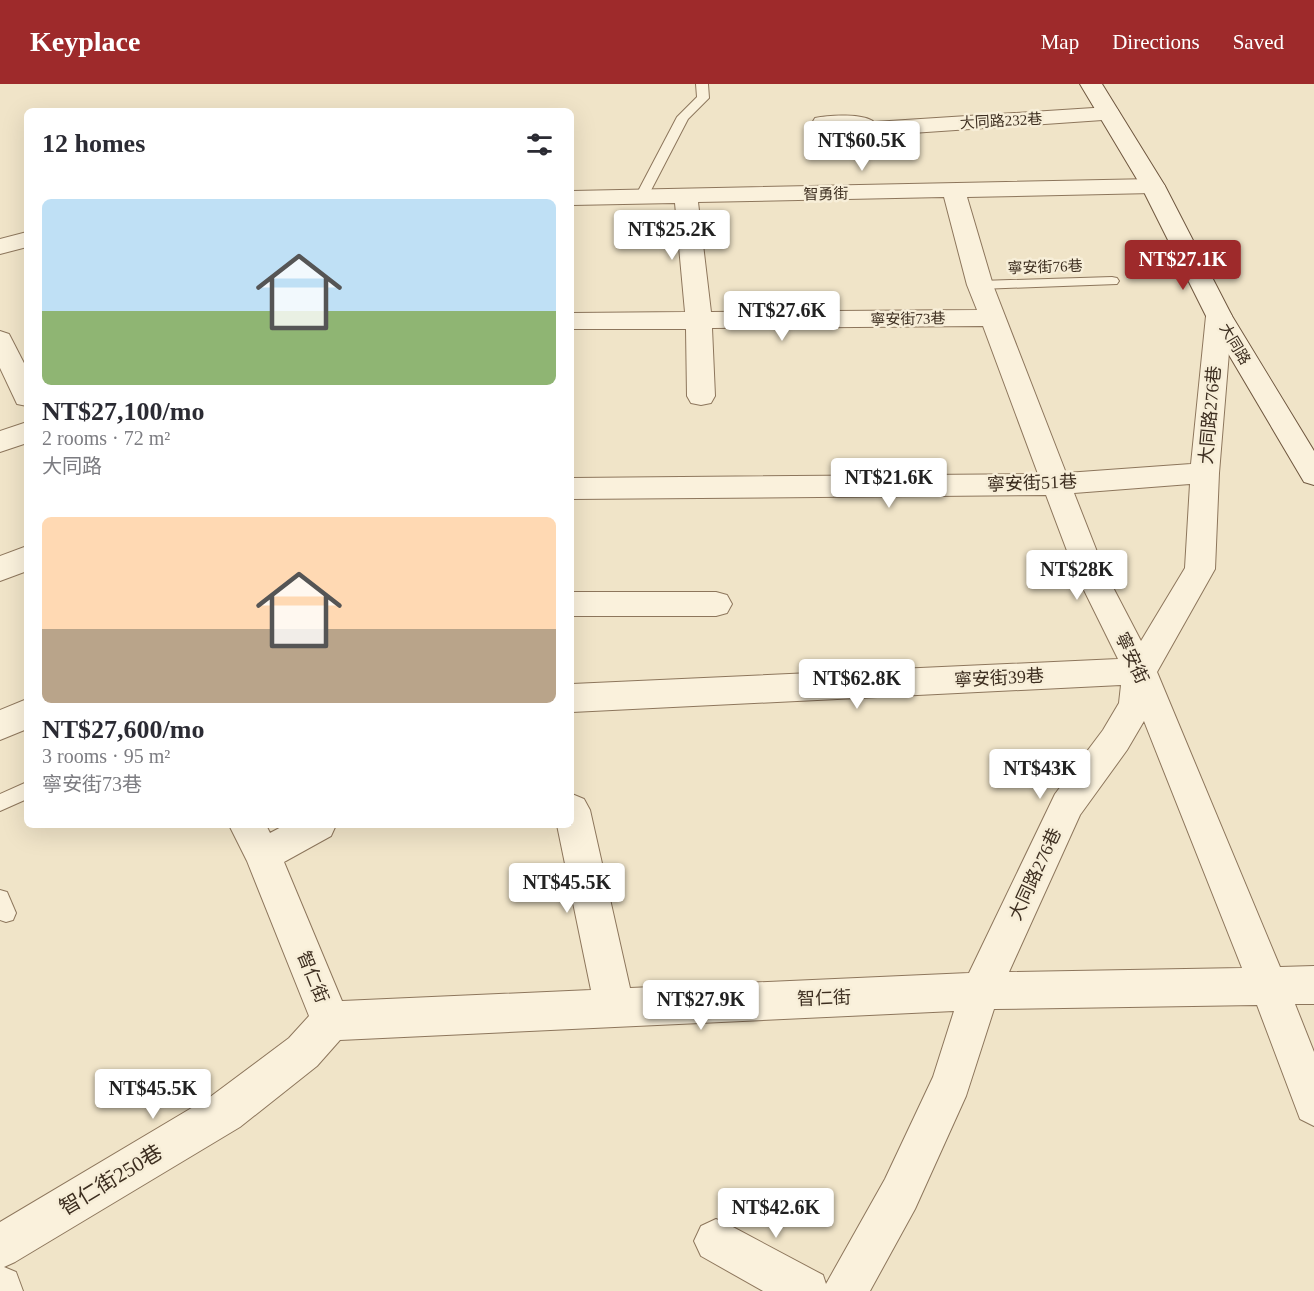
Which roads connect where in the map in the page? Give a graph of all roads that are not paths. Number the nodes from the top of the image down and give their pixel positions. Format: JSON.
{"nodes":[{"id":1,"x":702,"y":84,"type":"edge"},
{"id":2,"x":1091,"y":84,"type":"edge"},
{"id":3,"x":1109,"y":114,"type":"junction"},
{"id":4,"x":823,"y":123,"type":"dead end"},
{"id":5,"x":1153,"y":186,"type":"junction"},
{"id":6,"x":954,"y":191,"type":"junction"},
{"id":7,"x":686,"y":197,"type":"junction"},
{"id":8,"x":574,"y":198,"type":"edge"},
{"id":9,"x":641,"y":198,"type":"junction"},
{"id":10,"x":24,"y":240,"type":"edge"},
{"id":11,"x":0,"y":247,"type":"edge"},
{"id":12,"x":1112,"y":281,"type":"dead end"},
{"id":13,"x":980,"y":285,"type":"junction"},
{"id":14,"x":1219,"y":316,"type":"junction"},
{"id":15,"x":993,"y":318,"type":"junction"},
{"id":16,"x":574,"y":321,"type":"edge"},
{"id":17,"x":699,"y":321,"type":"junction"},
{"id":18,"x":0,"y":340,"type":"edge"},
{"id":19,"x":24,"y":391,"type":"edge"},
{"id":20,"x":700,"y":396,"type":"dead end"},
{"id":21,"x":24,"y":433,"type":"edge"},
{"id":22,"x":0,"y":442,"type":"edge"},
{"id":23,"x":1205,"y":473,"type":"junction"},
{"id":24,"x":1314,"y":475,"type":"edge"},
{"id":25,"x":1055,"y":484,"type":"junction"},
{"id":26,"x":574,"y":488,"type":"edge"},
{"id":27,"x":24,"y":559,"type":"edge"},
{"id":28,"x":0,"y":569,"type":"edge"},
{"id":29,"x":574,"y":604,"type":"edge"},
{"id":30,"x":716,"y":604,"type":"dead end"},
{"id":31,"x":1140,"y":672,"type":"junction"},
{"id":32,"x":574,"y":698,"type":"edge"},
{"id":33,"x":24,"y":714,"type":"edge"},
{"id":34,"x":0,"y":726,"type":"edge"},
{"id":35,"x":24,"y":791,"type":"edge"},
{"id":36,"x":0,"y":803,"type":"edge"},
{"id":37,"x":574,"y":819,"type":"edge"},
{"id":38,"x":305,"y":828,"type":"edge"},
{"id":39,"x":255,"y":840,"type":"edge"},
{"id":40,"x":1314,"y":985,"type":"edge"},
{"id":41,"x":1269,"y":986,"type":"junction"},
{"id":42,"x":980,"y":991,"type":"junction"},
{"id":43,"x":614,"y":1006,"type":"junction"},
{"id":44,"x":331,"y":1021,"type":"junction"},
{"id":45,"x":1314,"y":1105,"type":"edge"},
{"id":46,"x":716,"y":1241,"type":"dead end"},
{"id":47,"x":0,"y":1247,"type":"edge"},
{"id":48,"x":807,"y":1291,"type":"edge"},
{"id":49,"x":846,"y":1291,"type":"edge"}],
"edges":[{"from":1,"to":9,"type":"lane"},
{"from":2,"to":3,"type":"street","name":"大同路"},
{"from":3,"to":4,"type":"street","name":"大同路232巷"},
{"from":3,"to":5,"type":"street","name":"大同路"},
{"from":5,"to":6,"type":"street","name":"智勇街"},
{"from":5,"to":14,"type":"street","name":"大同路"},
{"from":6,"to":7,"type":"street","name":"智勇街"},
{"from":6,"to":13,"type":"street","name":"寧安街"},
{"from":7,"to":9,"type":"street","name":"智勇街"},
{"from":7,"to":17,"type":"street"},
{"from":8,"to":9,"type":"street","name":"智勇街"},
{"from":10,"to":11,"type":"street"},
{"from":12,"to":13,"type":"lane","name":"寧安街76巷"},
{"from":13,"to":15,"type":"street","name":"寧安街"},
{"from":14,"to":23,"type":"street","name":"大同路276巷"},
{"from":14,"to":24,"type":"street","name":"大同路"},
{"from":15,"to":17,"type":"street","name":"寧安街73巷"},
{"from":15,"to":25,"type":"street","name":"寧安街"},
{"from":16,"to":17,"type":"street","name":"寧安街73巷"},
{"from":17,"to":20,"type":"street"},
{"from":18,"to":19,"type":"street"},
{"from":21,"to":22,"type":"street"},
{"from":23,"to":25,"type":"street","name":"寧安街51巷"},
{"from":23,"to":31,"type":"street","name":"大同路276巷"},
{"from":25,"to":26,"type":"street","name":"寧安街51巷"},
{"from":25,"to":31,"type":"street","name":"寧安街"},
{"from":27,"to":28,"type":"street"},
{"from":29,"to":30,"type":"street"},
{"from":31,"to":32,"type":"street","name":"寧安街39巷"},
{"from":31,"to":41,"type":"street","name":"寧安街"},
{"from":31,"to":42,"type":"street","name":"大同路276巷"},
{"from":33,"to":34,"type":"street"},
{"from":35,"to":36,"type":"lane"},
{"from":37,"to":43,"type":"street"},
{"from":38,"to":39,"type":"street"},
{"from":39,"to":44,"type":"street","name":"智仁街"},
{"from":40,"to":41,"type":"street","name":"智仁街"},
{"from":41,"to":42,"type":"street","name":"智仁街"},
{"from":41,"to":45,"type":"street","name":"寧安街"},
{"from":42,"to":43,"type":"street","name":"智仁街"},
{"from":42,"to":49,"type":"street","name":"大同路276巷"},
{"from":43,"to":44,"type":"street","name":"智仁街"},
{"from":44,"to":47,"type":"street","name":"智仁街250巷"},
{"from":46,"to":48,"type":"street"}]}
